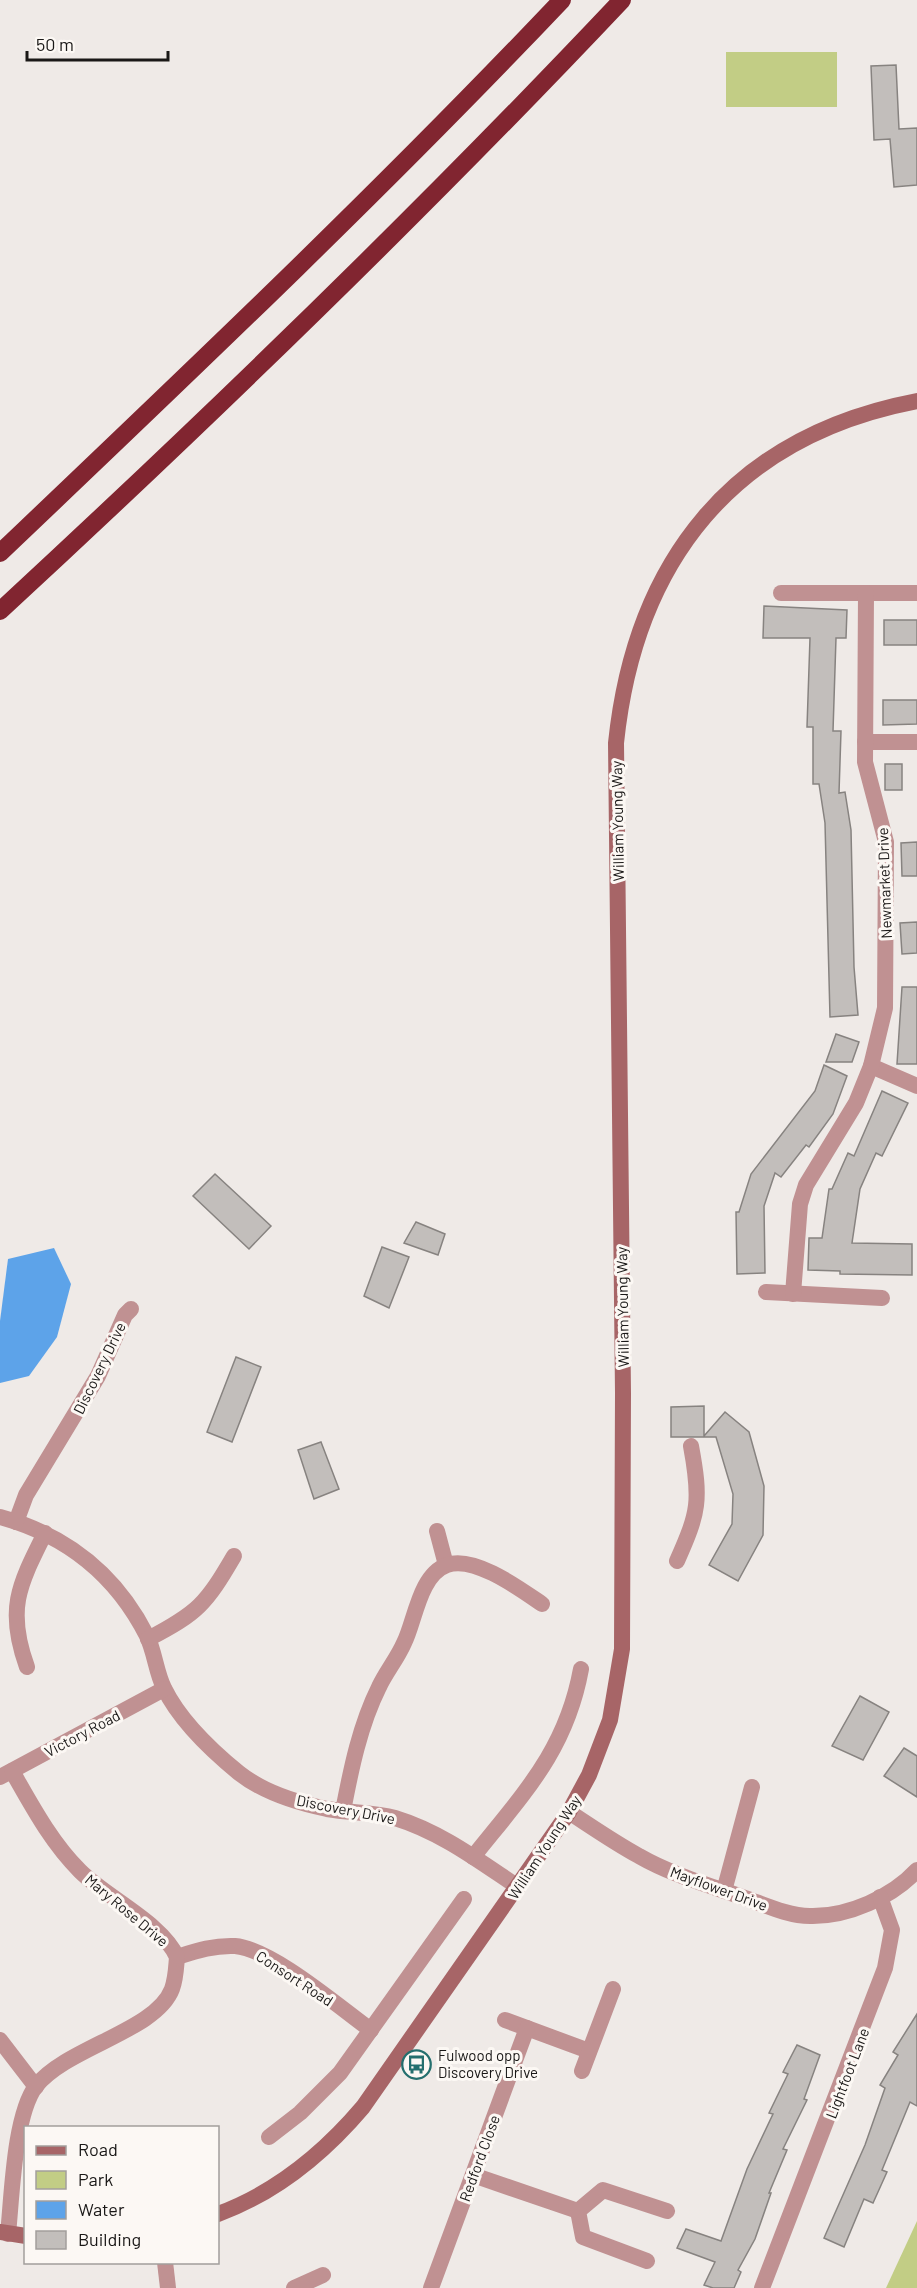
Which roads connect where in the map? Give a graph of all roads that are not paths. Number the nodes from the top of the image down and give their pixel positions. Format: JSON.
{"nodes":[{"id":1,"x":562,"y":0,"type":"edge"},
{"id":2,"x":622,"y":0,"type":"edge"},
{"id":3,"x":917,"y":401,"type":"edge"},
{"id":4,"x":0,"y":553,"type":"edge"},
{"id":5,"x":781,"y":593,"type":"dead end"},
{"id":6,"x":866,"y":593,"type":"junction"},
{"id":7,"x":917,"y":593,"type":"edge"},
{"id":8,"x":0,"y":611,"type":"edge"},
{"id":9,"x":865,"y":742,"type":"junction"},
{"id":10,"x":917,"y":742,"type":"edge"},
{"id":11,"x":871,"y":1066,"type":"junction"},
{"id":12,"x":917,"y":1086,"type":"edge"},
{"id":13,"x":766,"y":1292,"type":"dead end"},
{"id":14,"x":793,"y":1294,"type":"junction"},
{"id":15,"x":882,"y":1298,"type":"dead end"},
{"id":16,"x":131,"y":1309,"type":"dead end"},
{"id":17,"x":691,"y":1446,"type":"dead end"},
{"id":18,"x":8,"y":1520,"type":"edge"},
{"id":19,"x":437,"y":1531,"type":"dead end"},
{"id":20,"x":45,"y":1533,"type":"junction"},
{"id":21,"x":234,"y":1556,"type":"dead end"},
{"id":22,"x":677,"y":1561,"type":"dead end"},
{"id":23,"x":446,"y":1565,"type":"junction"},
{"id":24,"x":542,"y":1604,"type":"dead end"},
{"id":25,"x":148,"y":1639,"type":"junction"},
{"id":26,"x":27,"y":1667,"type":"dead end"},
{"id":27,"x":581,"y":1669,"type":"dead end"},
{"id":28,"x":164,"y":1689,"type":"junction"},
{"id":29,"x":6,"y":1774,"type":"edge"},
{"id":30,"x":752,"y":1787,"type":"dead end"},
{"id":31,"x":343,"y":1811,"type":"junction"},
{"id":32,"x":569,"y":1812,"type":"junction"},
{"id":33,"x":473,"y":1857,"type":"junction"},
{"id":34,"x":917,"y":1870,"type":"edge"},
{"id":35,"x":518,"y":1887,"type":"junction"},
{"id":36,"x":724,"y":1891,"type":"junction"},
{"id":37,"x":880,"y":1897,"type":"junction"},
{"id":38,"x":464,"y":1899,"type":"dead end"},
{"id":39,"x":177,"y":1957,"type":"junction"},
{"id":40,"x":613,"y":1989,"type":"dead end"},
{"id":41,"x":505,"y":2020,"type":"dead end"},
{"id":42,"x":527,"y":2028,"type":"junction"},
{"id":43,"x":371,"y":2030,"type":"junction"},
{"id":44,"x":0,"y":2040,"type":"edge"},
{"id":45,"x":589,"y":2051,"type":"junction"},
{"id":46,"x":582,"y":2071,"type":"dead end"},
{"id":47,"x":36,"y":2087,"type":"junction"},
{"id":48,"x":268,"y":2137,"type":"dead end"},
{"id":49,"x":473,"y":2175,"type":"junction"},
{"id":50,"x":13,"y":2180,"type":"edge"},
{"id":51,"x":578,"y":2211,"type":"junction"},
{"id":52,"x":667,"y":2211,"type":"dead end"},
{"id":53,"x":219,"y":2213,"type":"edge"},
{"id":54,"x":4,"y":2233,"type":"edge"},
{"id":55,"x":24,"y":2236,"type":"edge"},
{"id":56,"x":647,"y":2260,"type":"dead end"},
{"id":57,"x":165,"y":2264,"type":"edge"},
{"id":58,"x":323,"y":2275,"type":"dead end"},
{"id":59,"x":168,"y":2288,"type":"edge"},
{"id":60,"x":294,"y":2288,"type":"edge"},
{"id":61,"x":431,"y":2288,"type":"edge"},
{"id":62,"x":762,"y":2288,"type":"edge"}],
"edges":[{"from":1,"to":4,"type":"highway"},
{"from":2,"to":8,"type":"highway"},
{"from":3,"to":32,"type":"main road","name":"William Young Way"},
{"from":5,"to":6,"type":"street"},
{"from":6,"to":7,"type":"street"},
{"from":6,"to":9,"type":"street","name":"Newmarket Drive"},
{"from":9,"to":10,"type":"street"},
{"from":9,"to":11,"type":"street","name":"Newmarket Drive"},
{"from":11,"to":12,"type":"street"},
{"from":11,"to":14,"type":"street","name":"Newmarket Drive"},
{"from":13,"to":14,"type":"street"},
{"from":14,"to":15,"type":"street"},
{"from":16,"to":18,"type":"street","name":"Discovery Drive"},
{"from":17,"to":22,"type":"street"},
{"from":18,"to":20,"type":"street","name":"Discovery Drive"},
{"from":19,"to":23,"type":"street"},
{"from":20,"to":25,"type":"street","name":"Discovery Drive"},
{"from":20,"to":26,"type":"street"},
{"from":21,"to":25,"type":"street"},
{"from":23,"to":24,"type":"street"},
{"from":23,"to":31,"type":"street"},
{"from":25,"to":28,"type":"street","name":"Discovery Drive"},
{"from":27,"to":33,"type":"street"},
{"from":28,"to":29,"type":"street","name":"Victory Road"},
{"from":28,"to":31,"type":"street","name":"Discovery Drive"},
{"from":29,"to":39,"type":"street","name":"Mary Rose Drive"},
{"from":30,"to":36,"type":"street"},
{"from":31,"to":33,"type":"street","name":"Discovery Drive"},
{"from":32,"to":35,"type":"main road","name":"William Young Way"},
{"from":32,"to":36,"type":"street","name":"Mayflower Drive"},
{"from":33,"to":35,"type":"street","name":"Discovery Drive"},
{"from":34,"to":37,"type":"street"},
{"from":35,"to":53,"type":"main road","name":"William Young Way"},
{"from":36,"to":37,"type":"street","name":"Mayflower Drive"},
{"from":37,"to":62,"type":"street","name":"Lightfoot Lane"},
{"from":38,"to":43,"type":"street"},
{"from":39,"to":43,"type":"street","name":"Consort Road"},
{"from":39,"to":47,"type":"street","name":"Mary Rose Drive"},
{"from":40,"to":45,"type":"street"},
{"from":41,"to":42,"type":"street"},
{"from":42,"to":45,"type":"street"},
{"from":42,"to":49,"type":"street","name":"Redford Close"},
{"from":43,"to":48,"type":"street"},
{"from":44,"to":47,"type":"street"},
{"from":45,"to":46,"type":"street"},
{"from":47,"to":50,"type":"street","name":"Mary Rose Drive"},
{"from":49,"to":51,"type":"street"},
{"from":49,"to":61,"type":"street","name":"Redford Close"},
{"from":50,"to":54,"type":"street","name":"Mary Rose Drive"},
{"from":51,"to":52,"type":"street"},
{"from":51,"to":56,"type":"street"},
{"from":54,"to":55,"type":"main road"},
{"from":57,"to":59,"type":"street"},
{"from":58,"to":60,"type":"street"}]}
